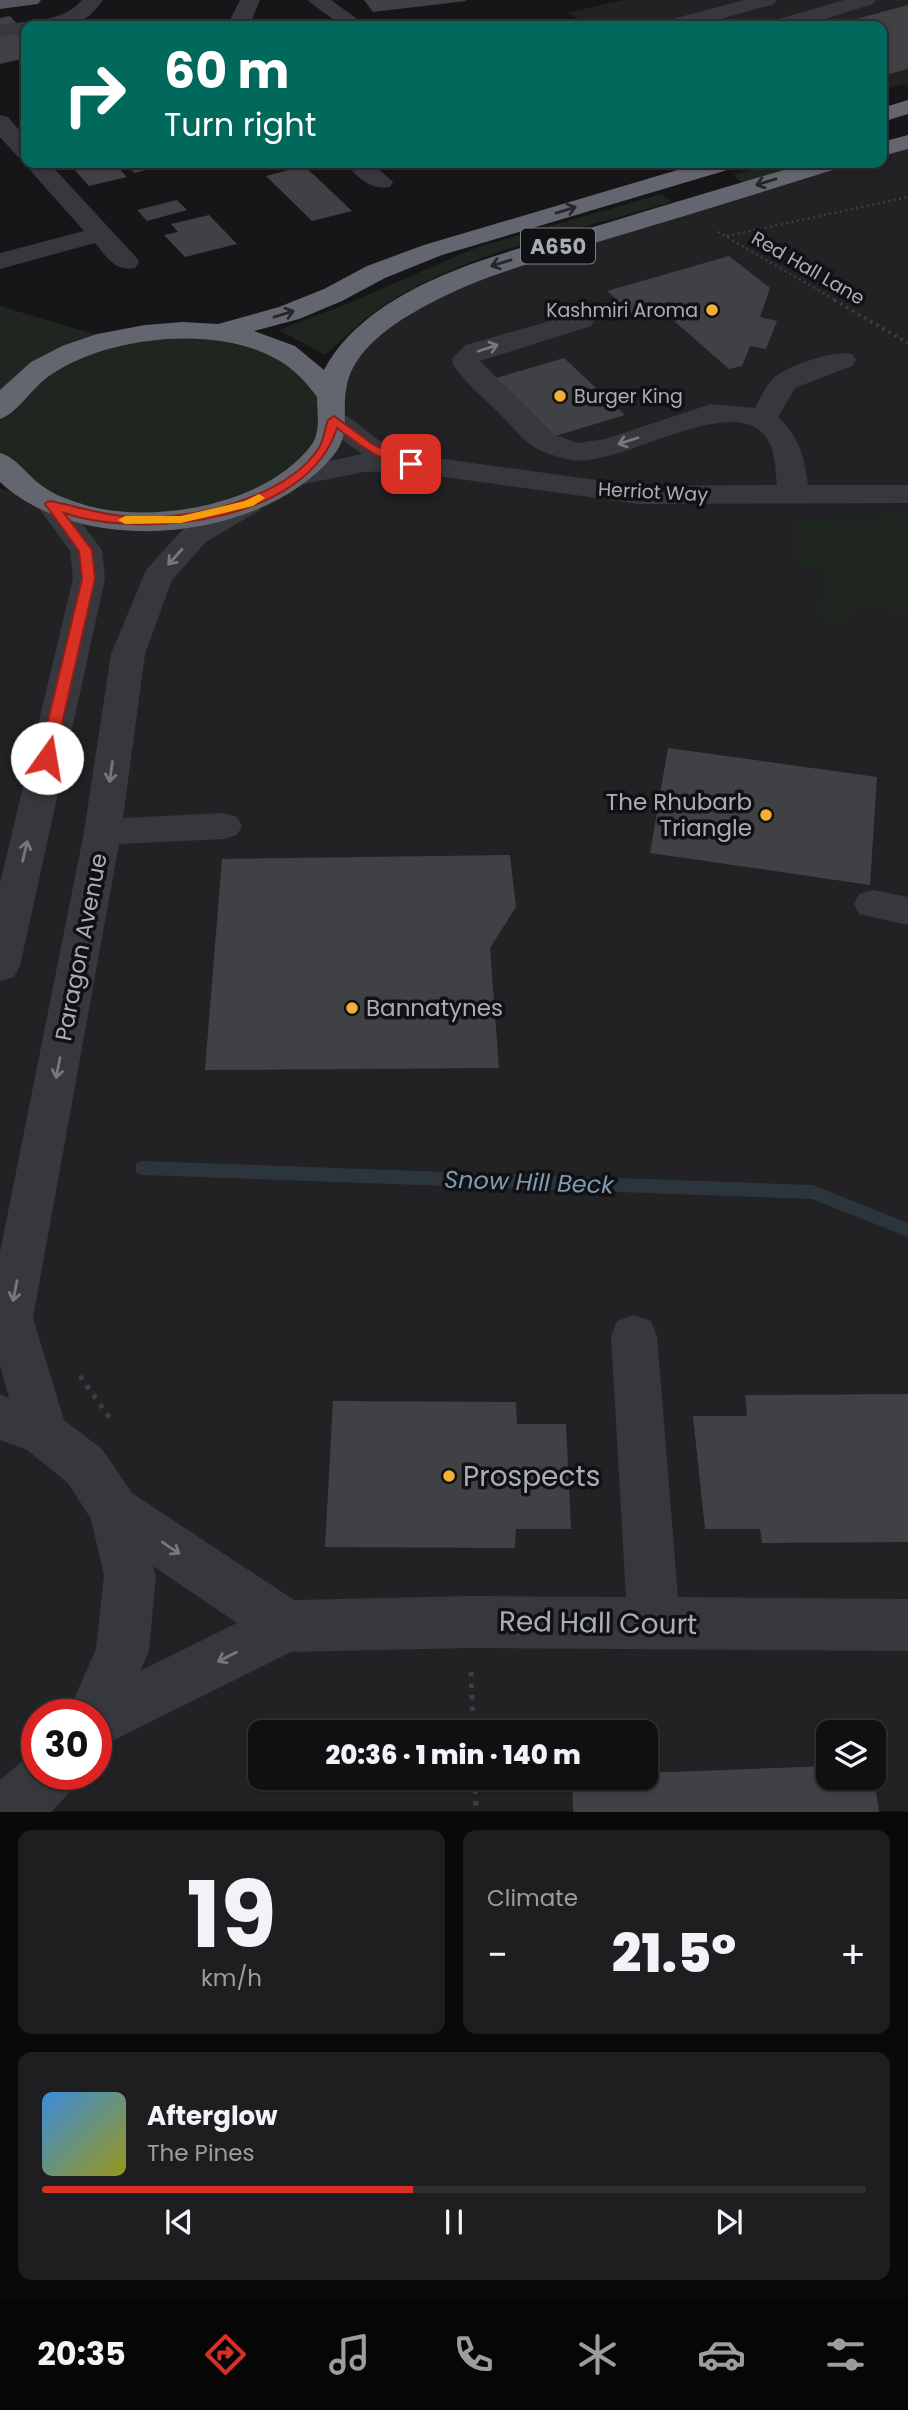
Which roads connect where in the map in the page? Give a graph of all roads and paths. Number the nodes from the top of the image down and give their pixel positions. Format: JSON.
{"nodes":[{"id":1,"x":31,"y":0,"type":"edge"},
{"id":2,"x":93,"y":0,"type":"edge"},
{"id":3,"x":250,"y":0,"type":"edge"},
{"id":4,"x":317,"y":0,"type":"edge"},
{"id":5,"x":767,"y":0,"type":"edge"},
{"id":6,"x":866,"y":0,"type":"edge"},
{"id":7,"x":0,"y":3,"type":"edge"},
{"id":8,"x":66,"y":21,"type":"edge"},
{"id":9,"x":240,"y":21,"type":"edge"},
{"id":10,"x":348,"y":21,"type":"edge"},
{"id":11,"x":691,"y":21,"type":"edge"},
{"id":12,"x":797,"y":21,"type":"edge"},
{"id":13,"x":21,"y":28,"type":"edge"},
{"id":14,"x":0,"y":32,"type":"edge"},
{"id":15,"x":908,"y":107,"type":"edge"},
{"id":16,"x":887,"y":113,"type":"edge"},
{"id":17,"x":0,"y":122,"type":"edge"},
{"id":18,"x":908,"y":142,"type":"edge"},
{"id":19,"x":21,"y":146,"type":"edge"},
{"id":20,"x":887,"y":148,"type":"edge"},
{"id":21,"x":41,"y":168,"type":"edge"},
{"id":22,"x":364,"y":168,"type":"edge"},
{"id":23,"x":709,"y":168,"type":"edge"},
{"id":24,"x":815,"y":168,"type":"edge"},
{"id":25,"x":381,"y":182,"type":"dead end"},
{"id":26,"x":908,"y":197,"type":"edge"},
{"id":27,"x":715,"y":230,"type":"dead end"},
{"id":28,"x":101,"y":234,"type":"junction"},
{"id":29,"x":726,"y":237,"type":"junction"},
{"id":30,"x":0,"y":261,"type":"edge"},
{"id":31,"x":126,"y":262,"type":"dead end"},
{"id":32,"x":581,"y":320,"type":"dead end"},
{"id":33,"x":218,"y":333,"type":"junction"},
{"id":34,"x":908,"y":342,"type":"edge"},
{"id":35,"x":842,"y":360,"type":"dead end"},
{"id":36,"x":1,"y":408,"type":"edge"},
{"id":37,"x":332,"y":408,"type":"junction"},
{"id":38,"x":763,"y":418,"type":"junction"},
{"id":39,"x":0,"y":462,"type":"edge"},
{"id":40,"x":401,"y":462,"type":"junction"},
{"id":41,"x":299,"y":476,"type":"junction"},
{"id":42,"x":0,"y":489,"type":"edge"},
{"id":43,"x":908,"y":494,"type":"edge"},
{"id":44,"x":794,"y":496,"type":"junction"},
{"id":45,"x":42,"y":500,"type":"junction"},
{"id":46,"x":249,"y":503,"type":"junction"},
{"id":47,"x":225,"y":826,"type":"dead end"},
{"id":48,"x":103,"y":832,"type":"junction"},
{"id":49,"x":8,"y":887,"type":"edge"},
{"id":50,"x":0,"y":965,"type":"edge"},
{"id":51,"x":635,"y":1336,"type":"dead end"},
{"id":52,"x":77,"y":1371,"type":"dead end"},
{"id":53,"x":0,"y":1417,"type":"edge"},
{"id":54,"x":115,"y":1426,"type":"dead end"},
{"id":55,"x":44,"y":1434,"type":"junction"},
{"id":56,"x":114,"y":1510,"type":"junction"},
{"id":57,"x":654,"y":1625,"type":"junction"},
{"id":58,"x":908,"y":1625,"type":"edge"},
{"id":59,"x":288,"y":1626,"type":"junction"},
{"id":60,"x":101,"y":1699,"type":"edge"},
{"id":61,"x":112,"y":1714,"type":"edge"},
{"id":62,"x":33,"y":1790,"type":"edge"},
{"id":63,"x":476,"y":1790,"type":"edge"},
{"id":64,"x":2,"y":1811,"type":"edge"},
{"id":65,"x":477,"y":1811,"type":"edge"}],
"edges":[{"from":1,"to":7,"type":"main road"},
{"from":2,"to":8,"type":"street"},
{"from":3,"to":9,"type":"street"},
{"from":4,"to":10,"type":"street"},
{"from":5,"to":11,"type":"street"},
{"from":6,"to":12,"type":"street"},
{"from":13,"to":14,"type":"street"},
{"from":15,"to":16,"type":"highway"},
{"from":17,"to":19,"type":"street"},
{"from":18,"to":20,"type":"highway"},
{"from":21,"to":28,"type":"street"},
{"from":22,"to":25,"type":"street"},
{"from":33,"to":23,"type":"highway","number":"A650","one_way":true},
{"from":24,"to":37,"type":"highway","number":"A650","one_way":true},
{"from":26,"to":29,"type":"path"},
{"from":27,"to":29,"type":"path","name":"Red Hall Lane"},
{"from":28,"to":30,"type":"street"},
{"from":28,"to":31,"type":"street"},
{"from":29,"to":34,"type":"path","name":"Red Hall Lane"},
{"from":38,"to":32,"type":"street","one_way":true},
{"from":33,"to":36,"type":"highway"},
{"from":33,"to":37,"type":"highway"},
{"from":35,"to":38,"type":"street"},
{"from":37,"to":40,"type":"street","name":"Herriot Way"},
{"from":37,"to":41,"type":"highway"},
{"from":38,"to":44,"type":"street"},
{"from":39,"to":45,"type":"highway"},
{"from":40,"to":41,"type":"street","name":"Herriot Way"},
{"from":40,"to":44,"type":"street","name":"Herriot Way"},
{"from":41,"to":46,"type":"highway"},
{"from":42,"to":45,"type":"highway"},
{"from":43,"to":44,"type":"street","name":"Herriot Way"},
{"from":45,"to":46,"type":"highway"},
{"from":49,"to":45,"type":"street","one_way":true},
{"from":46,"to":48,"type":"street","name":"Paragon Avenue","one_way":true},
{"from":47,"to":48,"type":"street"},
{"from":48,"to":55,"type":"street","name":"Paragon Avenue","one_way":true},
{"from":49,"to":50,"type":"street"},
{"from":51,"to":57,"type":"street"},
{"from":52,"to":54,"type":"path"},
{"from":53,"to":55,"type":"street"},
{"from":55,"to":56,"type":"street"},
{"from":56,"to":59,"type":"street","one_way":true},
{"from":56,"to":60,"type":"street"},
{"from":57,"to":58,"type":"street","name":"Red Hall Court"},
{"from":57,"to":59,"type":"street","name":"Red Hall Court"},
{"from":59,"to":61,"type":"street","name":"Red Hall Court","one_way":true},
{"from":62,"to":64,"type":"street"},
{"from":63,"to":65,"type":"path"}]}
